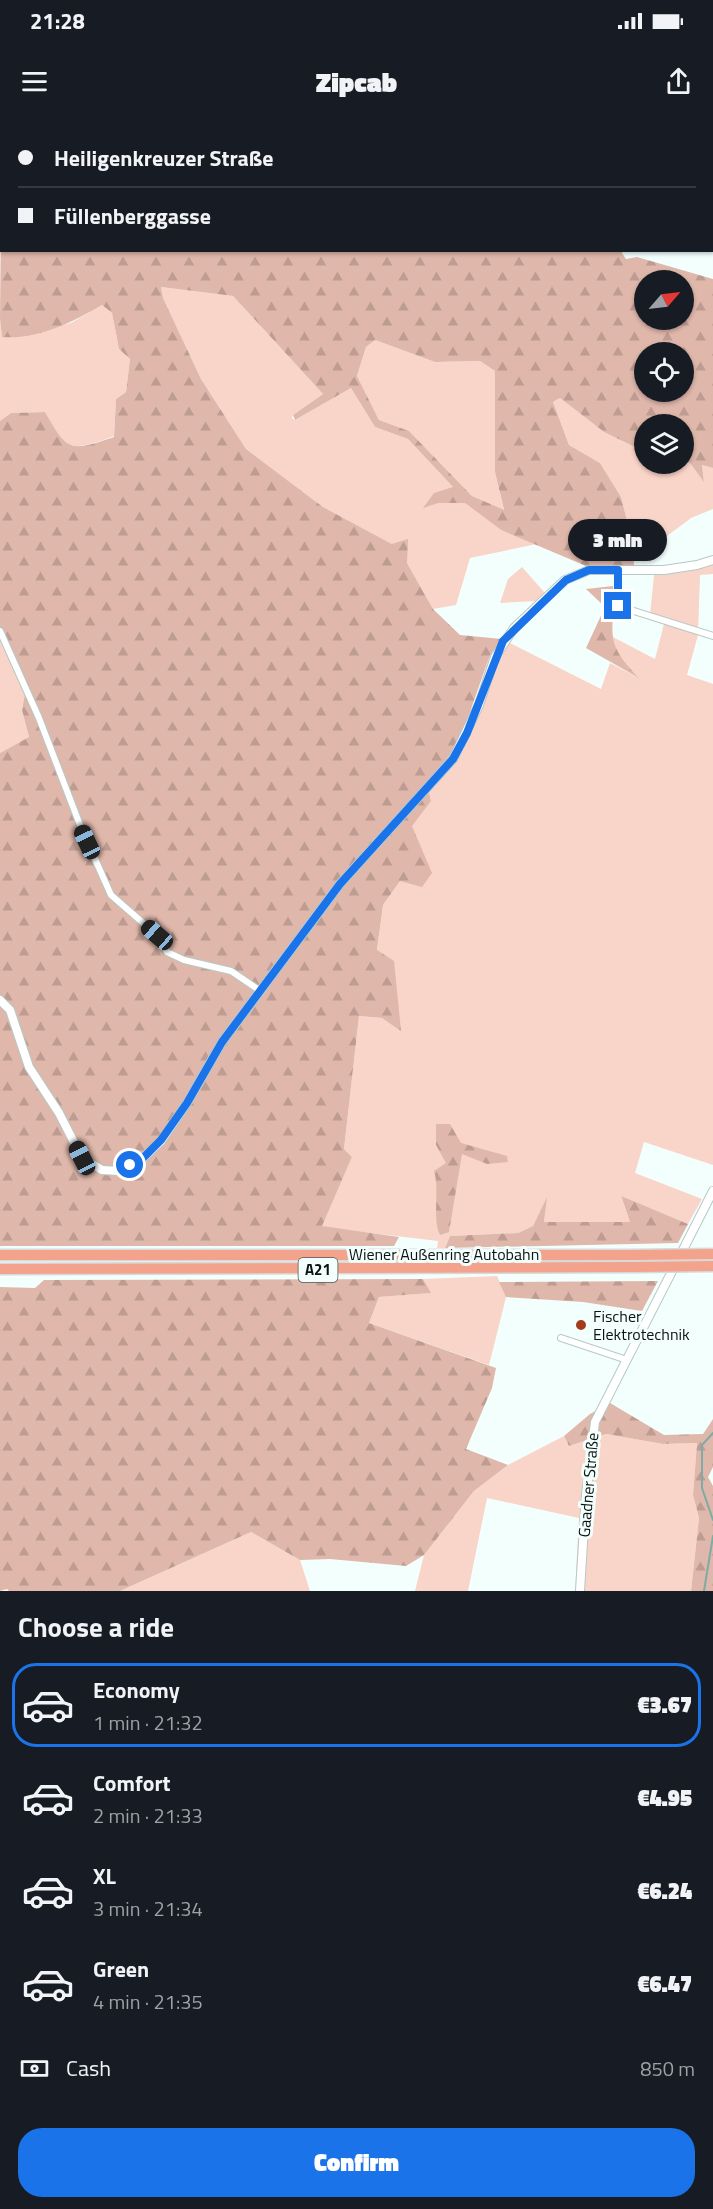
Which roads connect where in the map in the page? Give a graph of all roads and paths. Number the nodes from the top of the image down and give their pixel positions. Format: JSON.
{"nodes":[{"id":1,"x":713,"y":560,"type":"edge"},
{"id":2,"x":618,"y":570,"type":"junction"},
{"id":3,"x":0,"y":631,"type":"edge"},
{"id":4,"x":713,"y":636,"type":"edge"},
{"id":5,"x":260,"y":990,"type":"junction"},
{"id":6,"x":0,"y":1000,"type":"edge"},
{"id":7,"x":713,"y":1191,"type":"edge"},
{"id":8,"x":713,"y":1254,"type":"edge"},
{"id":9,"x":0,"y":1256,"type":"edge"},
{"id":10,"x":713,"y":1266,"type":"edge"},
{"id":11,"x":0,"y":1269,"type":"edge"},
{"id":12,"x":561,"y":1338,"type":"dead end"},
{"id":13,"x":627,"y":1360,"type":"junction"},
{"id":14,"x":580,"y":1591,"type":"edge"}],
"edges":[{"from":1,"to":2,"type":"main road"},
{"from":2,"to":4,"type":"street"},
{"from":2,"to":5,"type":"main road"},
{"from":3,"to":5,"type":"street"},
{"from":5,"to":6,"type":"main road"},
{"from":7,"to":13,"type":"street","name":"Gaadner Straße"},
{"from":8,"to":9,"type":"highway","name":"Wiener Außenring Autobahn","number":"A21","bridge":true},
{"from":10,"to":11,"type":"highway","name":"Wiener Außenring Autobahn","number":"A21","bridge":true},
{"from":12,"to":13,"type":"street"},
{"from":13,"to":14,"type":"street","name":"Gaadner Straße"}]}
